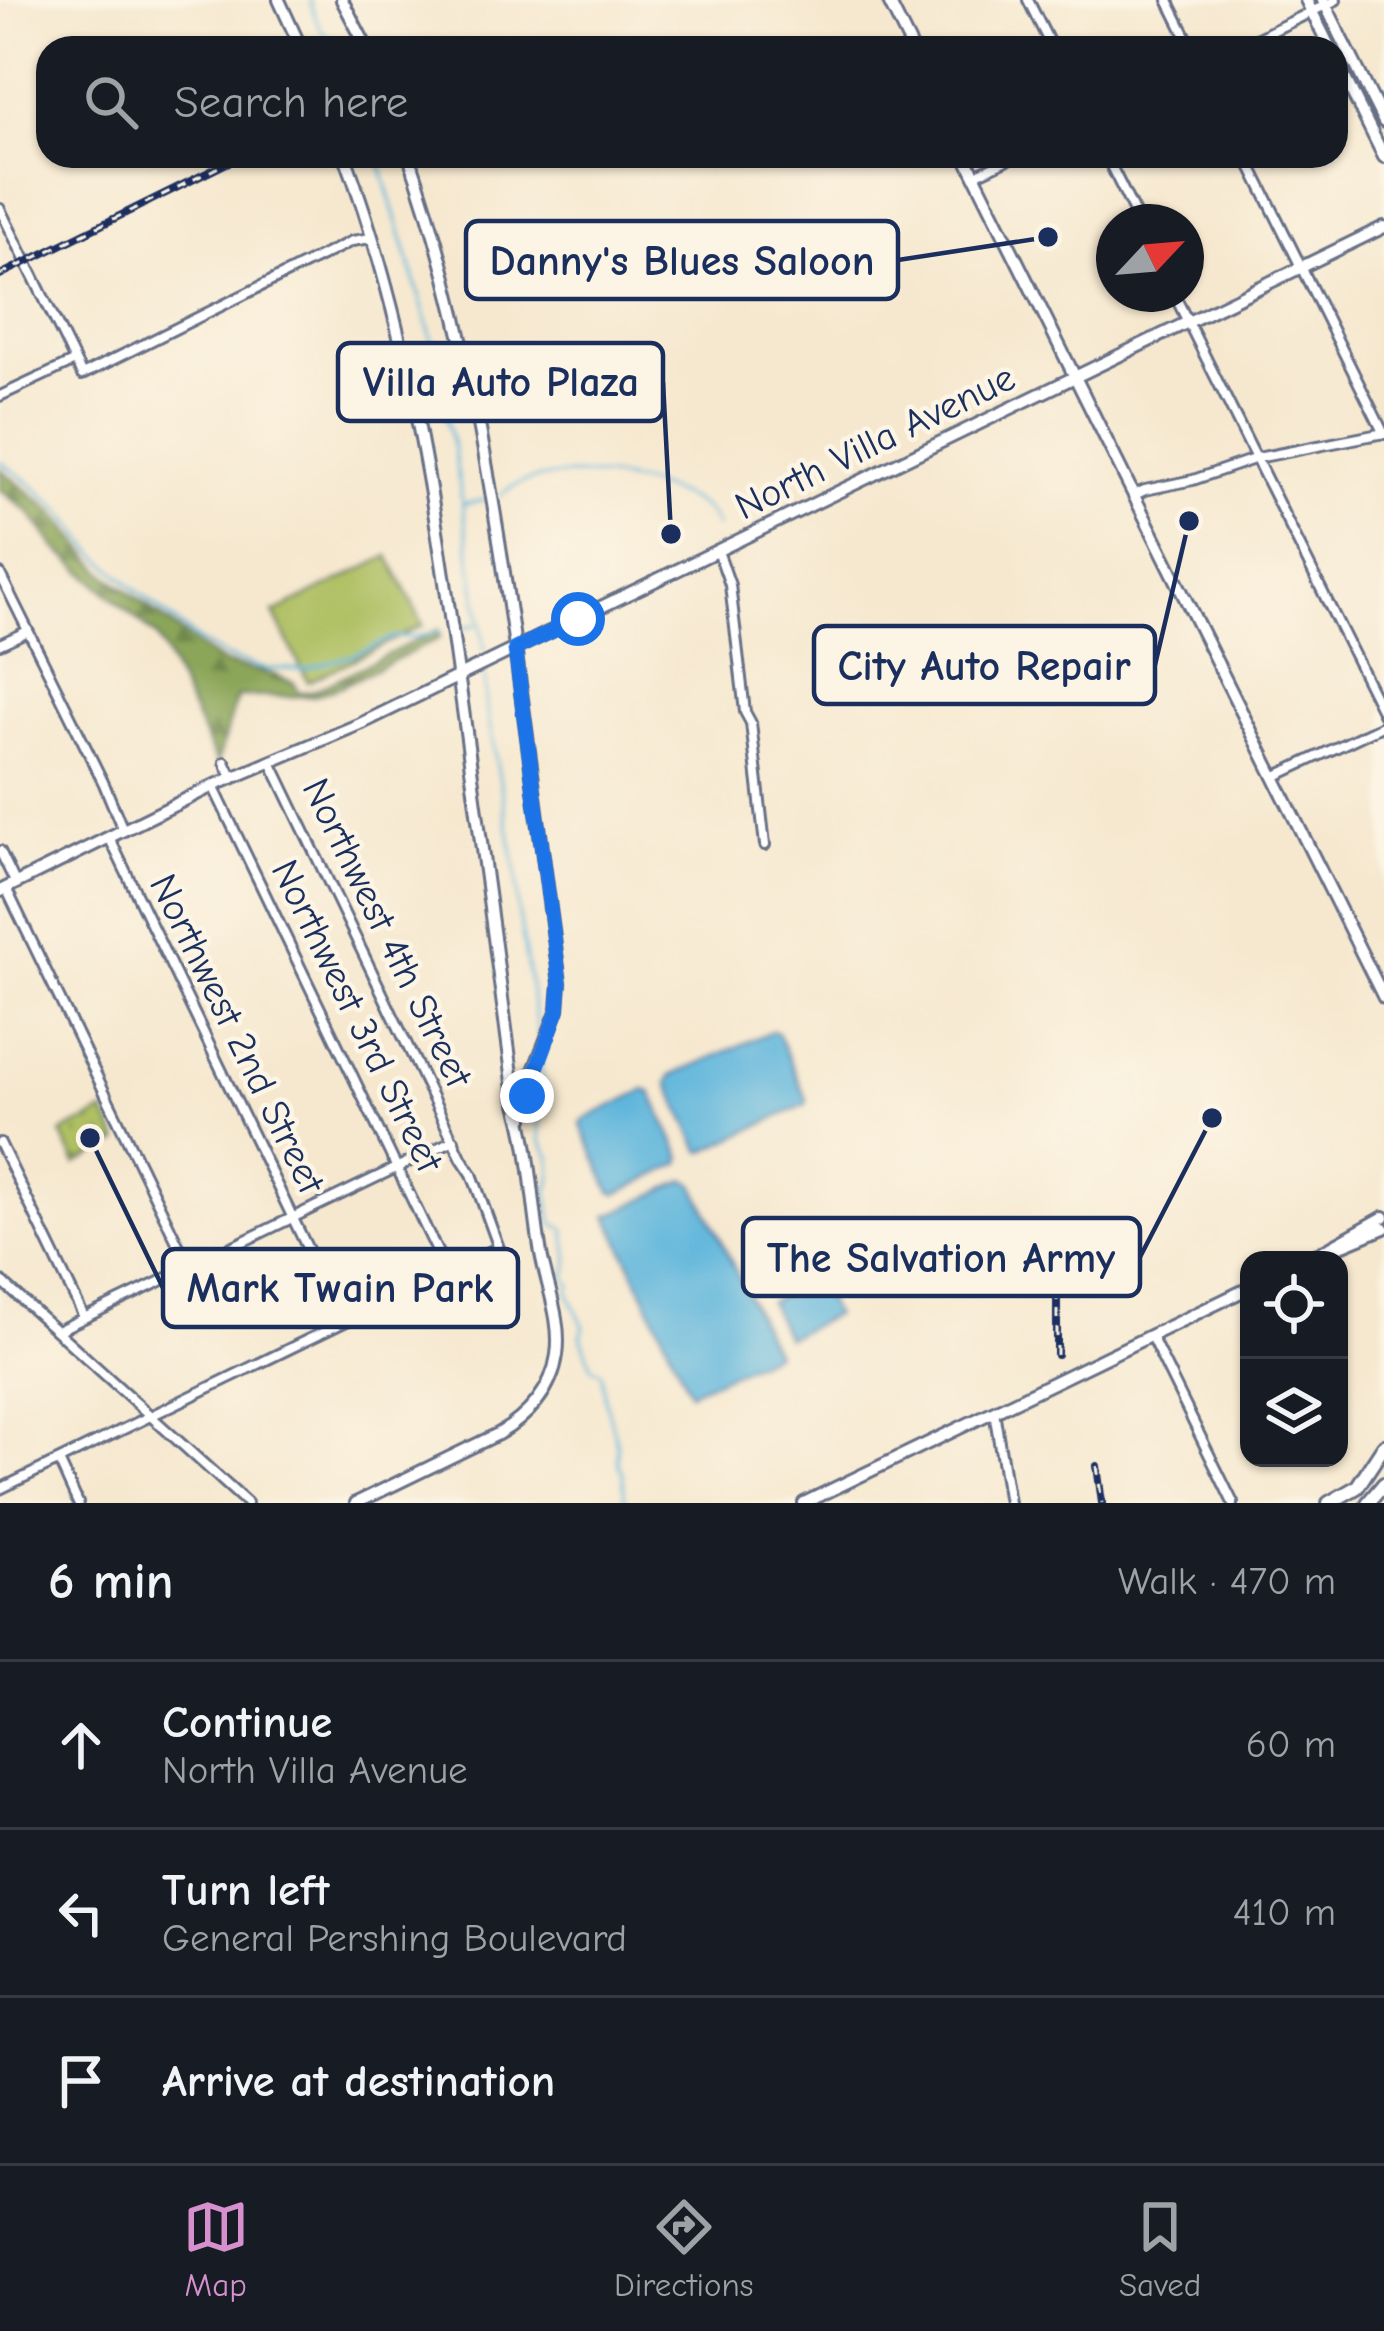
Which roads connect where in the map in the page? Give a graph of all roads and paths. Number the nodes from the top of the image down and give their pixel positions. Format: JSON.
{"nodes":[{"id":1,"x":279,"y":0,"type":"edge"},
{"id":2,"x":341,"y":0,"type":"edge"},
{"id":3,"x":888,"y":0,"type":"edge"},
{"id":4,"x":1028,"y":0,"type":"edge"},
{"id":5,"x":1168,"y":0,"type":"edge"},
{"id":6,"x":1328,"y":2,"type":"edge"},
{"id":7,"x":1309,"y":6,"type":"edge"},
{"id":8,"x":296,"y":36,"type":"edge"},
{"id":9,"x":360,"y":36,"type":"edge"},
{"id":10,"x":906,"y":36,"type":"edge"},
{"id":11,"x":1046,"y":36,"type":"edge"},
{"id":12,"x":1186,"y":36,"type":"edge"},
{"id":13,"x":1258,"y":36,"type":"edge"},
{"id":14,"x":1324,"y":36,"type":"edge"},
{"id":15,"x":1344,"y":36,"type":"edge"},
{"id":16,"x":1348,"y":45,"type":"edge"},
{"id":17,"x":1348,"y":84,"type":"edge"},
{"id":18,"x":1384,"y":122,"type":"edge"},
{"id":19,"x":1384,"y":157,"type":"edge"},
{"id":20,"x":349,"y":168,"type":"edge"},
{"id":21,"x":413,"y":168,"type":"edge"},
{"id":22,"x":971,"y":168,"type":"edge"},
{"id":23,"x":991,"y":168,"type":"edge"},
{"id":24,"x":1112,"y":168,"type":"edge"},
{"id":25,"x":1252,"y":168,"type":"edge"},
{"id":26,"x":975,"y":176,"type":"junction"},
{"id":27,"x":1129,"y":204,"type":"edge"},
{"id":28,"x":0,"y":209,"type":"edge"},
{"id":29,"x":1384,"y":227,"type":"edge"},
{"id":30,"x":373,"y":237,"type":"junction"},
{"id":31,"x":1301,"y":267,"type":"junction"},
{"id":32,"x":1183,"y":312,"type":"edge"},
{"id":33,"x":1188,"y":322,"type":"junction"},
{"id":34,"x":75,"y":361,"type":"junction"},
{"id":35,"x":1075,"y":377,"type":"junction"},
{"id":36,"x":0,"y":396,"type":"edge"},
{"id":37,"x":1384,"y":433,"type":"edge"},
{"id":38,"x":1256,"y":458,"type":"junction"},
{"id":39,"x":1134,"y":495,"type":"junction"},
{"id":40,"x":718,"y":551,"type":"junction"},
{"id":41,"x":0,"y":574,"type":"edge"},
{"id":42,"x":28,"y":631,"type":"junction"},
{"id":43,"x":0,"y":644,"type":"edge"},
{"id":44,"x":515,"y":649,"type":"junction"},
{"id":45,"x":458,"y":676,"type":"junction"},
{"id":46,"x":1384,"y":715,"type":"edge"},
{"id":47,"x":1384,"y":725,"type":"edge"},
{"id":48,"x":225,"y":762,"type":"dead end"},
{"id":49,"x":271,"y":762,"type":"junction"},
{"id":50,"x":232,"y":777,"type":"junction"},
{"id":51,"x":1274,"y":778,"type":"junction"},
{"id":52,"x":213,"y":786,"type":"junction"},
{"id":53,"x":123,"y":830,"type":"junction"},
{"id":54,"x":110,"y":837,"type":"junction"},
{"id":55,"x":765,"y":845,"type":"dead end"},
{"id":56,"x":0,"y":851,"type":"edge"},
{"id":57,"x":7,"y":888,"type":"edge"},
{"id":58,"x":1381,"y":983,"type":"edge"},
{"id":59,"x":1384,"y":998,"type":"edge"},
{"id":60,"x":510,"y":1059,"type":"junction"},
{"id":61,"x":536,"y":1066,"type":"junction"},
{"id":62,"x":523,"y":1122,"type":"junction"},
{"id":63,"x":454,"y":1140,"type":"junction"},
{"id":64,"x":0,"y":1143,"type":"edge"},
{"id":65,"x":397,"y":1168,"type":"junction"},
{"id":66,"x":1384,"y":1217,"type":"edge"},
{"id":67,"x":292,"y":1218,"type":"junction"},
{"id":68,"x":1384,"y":1228,"type":"edge"},
{"id":69,"x":497,"y":1248,"type":"junction"},
{"id":70,"x":1324,"y":1251,"type":"edge"},
{"id":71,"x":1326,"y":1251,"type":"edge"},
{"id":72,"x":504,"y":1262,"type":"dead end"},
{"id":73,"x":189,"y":1267,"type":"junction"},
{"id":74,"x":447,"y":1272,"type":"junction"},
{"id":75,"x":0,"y":1280,"type":"edge"},
{"id":76,"x":1240,"y":1292,"type":"edge"},
{"id":77,"x":84,"y":1317,"type":"junction"},
{"id":78,"x":343,"y":1322,"type":"junction"},
{"id":79,"x":57,"y":1331,"type":"junction"},
{"id":80,"x":1151,"y":1336,"type":"junction"},
{"id":81,"x":994,"y":1411,"type":"junction"},
{"id":82,"x":150,"y":1415,"type":"junction"},
{"id":83,"x":1384,"y":1446,"type":"edge"},
{"id":84,"x":58,"y":1461,"type":"junction"},
{"id":85,"x":1384,"y":1484,"type":"edge"},
{"id":86,"x":1357,"y":1487,"type":"junction"},
{"id":87,"x":0,"y":1489,"type":"edge"},
{"id":88,"x":813,"y":1501,"type":"edge"},
{"id":89,"x":78,"y":1503,"type":"edge"},
{"id":90,"x":247,"y":1503,"type":"edge"},
{"id":91,"x":356,"y":1503,"type":"edge"},
{"id":92,"x":1009,"y":1503,"type":"edge"},
{"id":93,"x":1233,"y":1503,"type":"edge"},
{"id":94,"x":1329,"y":1503,"type":"edge"},
{"id":95,"x":1367,"y":1503,"type":"edge"}],
"edges":[{"from":1,"to":8,"type":"main road"},
{"from":2,"to":9,"type":"main road"},
{"from":3,"to":10,"type":"main road"},
{"from":4,"to":11,"type":"street"},
{"from":5,"to":12,"type":"street"},
{"from":6,"to":7,"type":"street"},
{"from":6,"to":15,"type":"main road"},
{"from":7,"to":13,"type":"street"},
{"from":7,"to":14,"type":"main road"},
{"from":16,"to":18,"type":"main road"},
{"from":17,"to":19,"type":"main road"},
{"from":20,"to":30,"type":"main road"},
{"from":21,"to":44,"type":"main road"},
{"from":22,"to":26,"type":"main road"},
{"from":23,"to":26,"type":"street"},
{"from":24,"to":27,"type":"street"},
{"from":25,"to":31,"type":"street"},
{"from":26,"to":35,"type":"main road"},
{"from":28,"to":34,"type":"street"},
{"from":29,"to":31,"type":"main road","name":"North Villa Avenue"},
{"from":30,"to":34,"type":"street"},
{"from":30,"to":45,"type":"main road"},
{"from":31,"to":33,"type":"main road","name":"North Villa Avenue"},
{"from":31,"to":37,"type":"street"},
{"from":32,"to":33,"type":"street"},
{"from":33,"to":35,"type":"main road","name":"North Villa Avenue"},
{"from":33,"to":38,"type":"street"},
{"from":34,"to":36,"type":"street"},
{"from":35,"to":39,"type":"main road"},
{"from":35,"to":40,"type":"main road","name":"North Villa Avenue"},
{"from":37,"to":38,"type":"street"},
{"from":38,"to":39,"type":"street"},
{"from":38,"to":46,"type":"street"},
{"from":39,"to":51,"type":"main road"},
{"from":40,"to":44,"type":"main road","name":"North Villa Avenue"},
{"from":40,"to":55,"type":"street"},
{"from":41,"to":42,"type":"street","name":"Northwest 2nd Street"},
{"from":42,"to":43,"type":"street"},
{"from":42,"to":53,"type":"street","name":"Northwest 2nd Street"},
{"from":44,"to":45,"type":"main road","name":"North Villa Avenue"},
{"from":44,"to":61,"type":"main road"},
{"from":45,"to":49,"type":"main road","name":"North Villa Avenue"},
{"from":45,"to":60,"type":"main road"},
{"from":47,"to":51,"type":"street"},
{"from":48,"to":50,"type":"street"},
{"from":49,"to":50,"type":"main road","name":"North Villa Avenue"},
{"from":49,"to":63,"type":"street","name":"Northwest 4th Street"},
{"from":50,"to":52,"type":"main road","name":"North Villa Avenue"},
{"from":51,"to":58,"type":"main road"},
{"from":52,"to":53,"type":"main road","name":"North Villa Avenue"},
{"from":52,"to":65,"type":"street","name":"Northwest 3rd Street"},
{"from":53,"to":54,"type":"main road","name":"North Villa Avenue"},
{"from":54,"to":57,"type":"main road","name":"North Villa Avenue"},
{"from":54,"to":67,"type":"street","name":"Northwest 2nd Street"},
{"from":56,"to":57,"type":"street"},
{"from":57,"to":73,"type":"street"},
{"from":58,"to":59,"type":"main road"},
{"from":60,"to":61,"type":"main road"},
{"from":60,"to":62,"type":"main road"},
{"from":61,"to":62,"type":"main road"},
{"from":62,"to":91,"type":"main road"},
{"from":63,"to":65,"type":"street"},
{"from":63,"to":69,"type":"street","name":"Northwest 4th Street"},
{"from":64,"to":77,"type":"street"},
{"from":65,"to":67,"type":"street"},
{"from":65,"to":74,"type":"street","name":"Northwest 3rd Street"},
{"from":66,"to":70,"type":"main road"},
{"from":67,"to":73,"type":"street"},
{"from":67,"to":78,"type":"street","name":"Northwest 2nd Street"},
{"from":68,"to":71,"type":"main road"},
{"from":69,"to":72,"type":"street","name":"Northwest 4th Street"},
{"from":69,"to":74,"type":"street"},
{"from":73,"to":77,"type":"street"},
{"from":74,"to":78,"type":"street"},
{"from":75,"to":79,"type":"street"},
{"from":76,"to":80,"type":"main road"},
{"from":77,"to":79,"type":"street"},
{"from":78,"to":82,"type":"street"},
{"from":79,"to":82,"type":"street"},
{"from":80,"to":81,"type":"main road"},
{"from":80,"to":93,"type":"street"},
{"from":81,"to":88,"type":"main road"},
{"from":81,"to":92,"type":"street"},
{"from":82,"to":84,"type":"street"},
{"from":82,"to":90,"type":"street"},
{"from":83,"to":86,"type":"main road"},
{"from":84,"to":87,"type":"street"},
{"from":84,"to":89,"type":"street"},
{"from":85,"to":95,"type":"main road"},
{"from":86,"to":94,"type":"main road"},
{"from":86,"to":95,"type":"street"}]}
